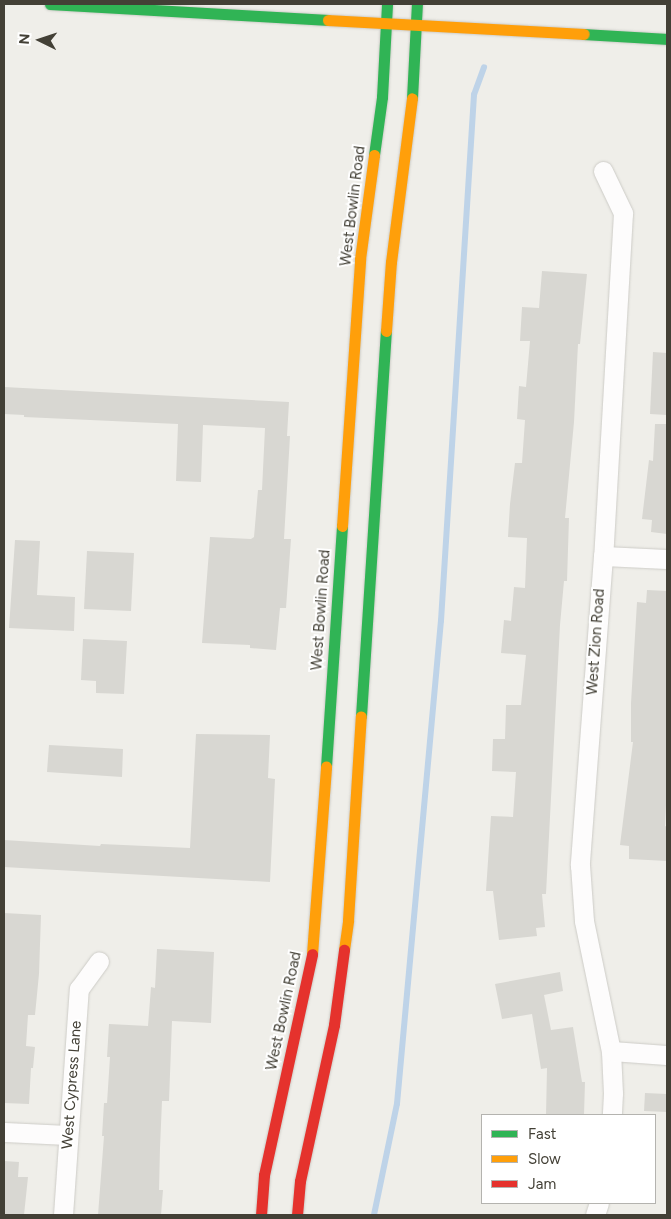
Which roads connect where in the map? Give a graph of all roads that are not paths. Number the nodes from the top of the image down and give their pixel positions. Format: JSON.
{"nodes":[{"id":1,"x":50,"y":4,"type":"edge"},
{"id":2,"x":387,"y":4,"type":"edge"},
{"id":3,"x":417,"y":4,"type":"edge"},
{"id":4,"x":385,"y":25,"type":"junction"},
{"id":5,"x":416,"y":26,"type":"junction"},
{"id":6,"x":667,"y":39,"type":"edge"},
{"id":7,"x":603,"y":171,"type":"dead end"},
{"id":8,"x":603,"y":556,"type":"junction"},
{"id":9,"x":667,"y":559,"type":"edge"},
{"id":10,"x":99,"y":961,"type":"dead end"},
{"id":11,"x":610,"y":1051,"type":"junction"},
{"id":12,"x":667,"y":1055,"type":"edge"},
{"id":13,"x":612,"y":1114,"type":"edge"},
{"id":14,"x":4,"y":1132,"type":"edge"},
{"id":15,"x":68,"y":1135,"type":"junction"},
{"id":16,"x":63,"y":1215,"type":"edge"},
{"id":17,"x":261,"y":1215,"type":"edge"},
{"id":18,"x":297,"y":1215,"type":"edge"}],
"edges":[{"from":1,"to":4,"type":"main road"},
{"from":2,"to":4,"type":"main road","name":"West Bowlin Road"},
{"from":3,"to":5,"type":"main road"},
{"from":4,"to":5,"type":"main road"},
{"from":4,"to":17,"type":"main road","name":"West Bowlin Road"},
{"from":5,"to":6,"type":"main road"},
{"from":5,"to":18,"type":"main road"},
{"from":7,"to":8,"type":"street","name":"West Zion Road"},
{"from":8,"to":9,"type":"street"},
{"from":8,"to":11,"type":"street","name":"West Zion Road"},
{"from":10,"to":15,"type":"street","name":"West Cypress Lane"},
{"from":11,"to":12,"type":"street"},
{"from":11,"to":13,"type":"street","name":"West Zion Road"},
{"from":14,"to":15,"type":"street"},
{"from":15,"to":16,"type":"street","name":"West Cypress Lane"}]}
